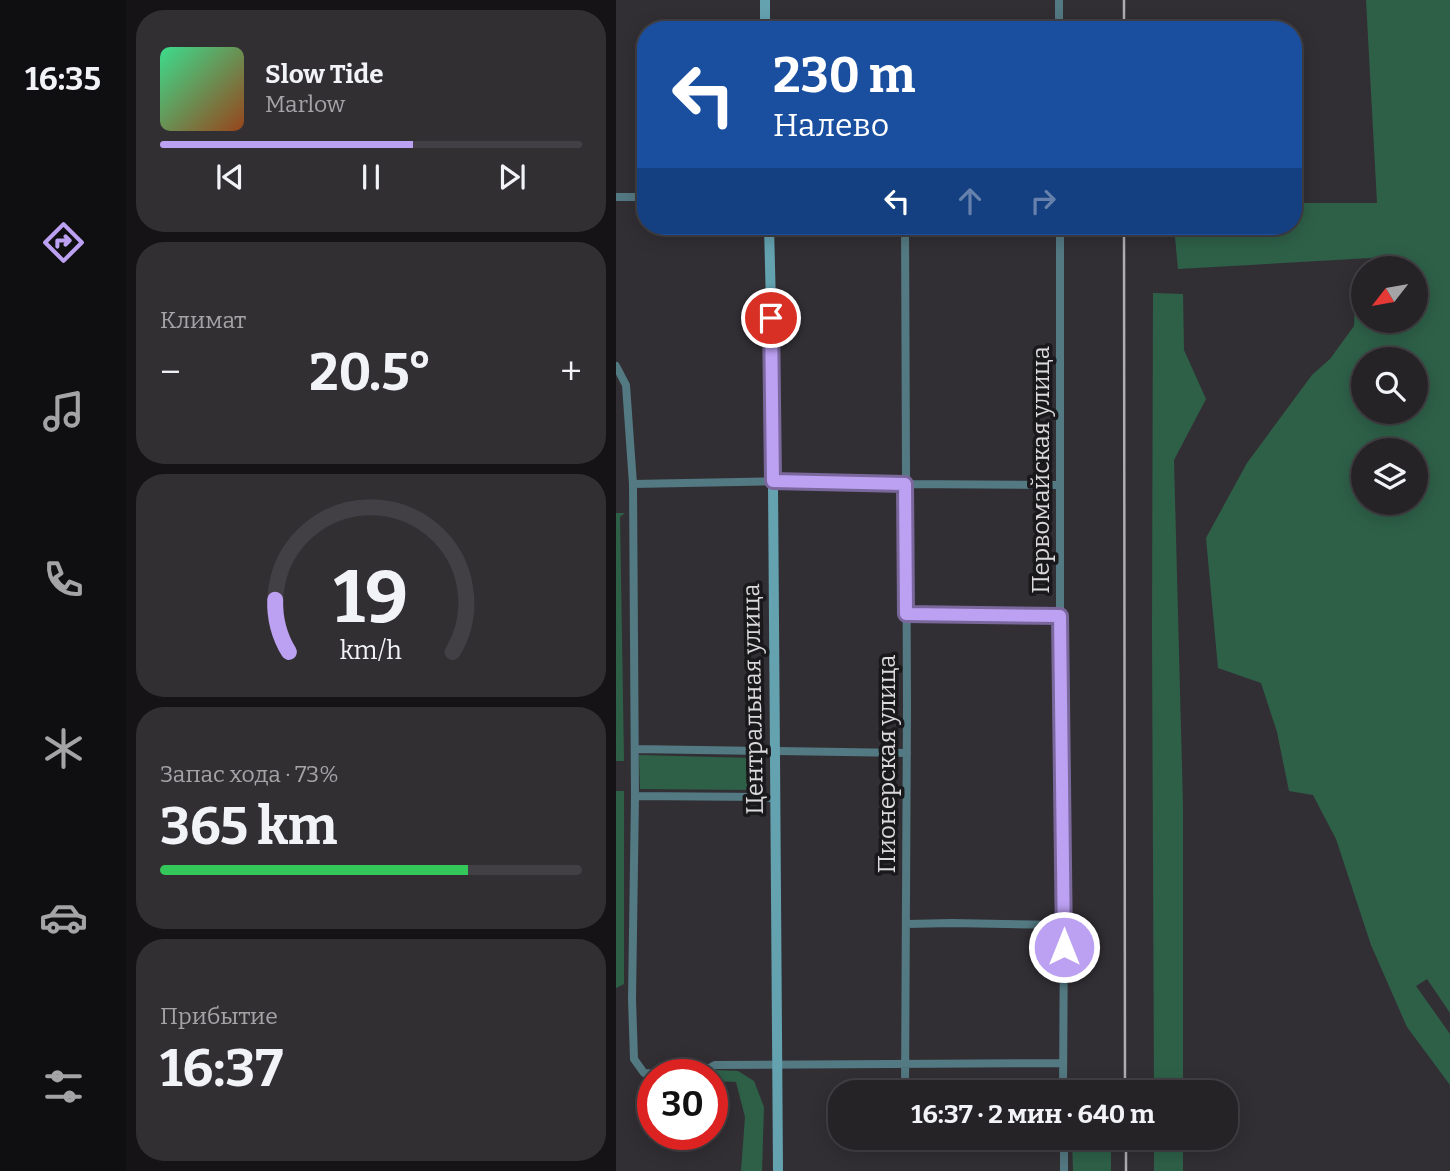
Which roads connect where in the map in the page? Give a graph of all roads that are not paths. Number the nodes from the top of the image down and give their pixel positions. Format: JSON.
{"nodes":[{"id":1,"x":765,"y":0,"type":"edge"},
{"id":2,"x":1059,"y":0,"type":"edge"},
{"id":3,"x":765,"y":21,"type":"edge"},
{"id":4,"x":1059,"y":21,"type":"edge"},
{"id":5,"x":616,"y":197,"type":"edge"},
{"id":6,"x":637,"y":197,"type":"edge"},
{"id":7,"x":769,"y":235,"type":"edge"},
{"id":8,"x":905,"y":235,"type":"edge"},
{"id":9,"x":1060,"y":235,"type":"edge"},
{"id":10,"x":616,"y":366,"type":"edge"},
{"id":11,"x":773,"y":481,"type":"junction"},
{"id":12,"x":633,"y":484,"type":"junction"},
{"id":13,"x":905,"y":484,"type":"junction"},
{"id":14,"x":1060,"y":485,"type":"junction"},
{"id":15,"x":906,"y":614,"type":"junction"},
{"id":16,"x":1060,"y":616,"type":"junction"},
{"id":17,"x":635,"y":749,"type":"junction"},
{"id":18,"x":775,"y":751,"type":"junction"},
{"id":19,"x":906,"y":753,"type":"junction"},
{"id":20,"x":635,"y":796,"type":"junction"},
{"id":21,"x":775,"y":799,"type":"junction"},
{"id":22,"x":907,"y":924,"type":"junction"},
{"id":23,"x":1064,"y":925,"type":"junction"},
{"id":24,"x":637,"y":1063,"type":"edge"},
{"id":25,"x":1063,"y":1063,"type":"junction"},
{"id":26,"x":905,"y":1064,"type":"junction"},
{"id":27,"x":728,"y":1065,"type":"edge"},
{"id":28,"x":777,"y":1065,"type":"junction"},
{"id":29,"x":905,"y":1080,"type":"edge"},
{"id":30,"x":1063,"y":1080,"type":"edge"},
{"id":31,"x":1064,"y":1150,"type":"edge"},
{"id":32,"x":778,"y":1171,"type":"edge"},
{"id":33,"x":1064,"y":1171,"type":"edge"}],
"edges":[{"from":1,"to":3,"type":"main road"},
{"from":2,"to":4,"type":"street"},
{"from":5,"to":6,"type":"street"},
{"from":7,"to":11,"type":"main road","name":"Центральная улица"},
{"from":8,"to":13,"type":"street","name":"Пионерская улица"},
{"from":9,"to":14,"type":"street","name":"Первомайская улица"},
{"from":10,"to":12,"type":"street"},
{"from":11,"to":12,"type":"street"},
{"from":11,"to":13,"type":"street"},
{"from":11,"to":18,"type":"main road","name":"Центральная улица"},
{"from":12,"to":17,"type":"street"},
{"from":13,"to":14,"type":"street"},
{"from":13,"to":15,"type":"street","name":"Пионерская улица"},
{"from":14,"to":16,"type":"street","name":"Первомайская улица"},
{"from":15,"to":16,"type":"street"},
{"from":15,"to":19,"type":"street","name":"Пионерская улица"},
{"from":16,"to":23,"type":"street","name":"Первомайская улица"},
{"from":17,"to":18,"type":"street"},
{"from":17,"to":20,"type":"street"},
{"from":18,"to":19,"type":"street"},
{"from":18,"to":21,"type":"main road","name":"Центральная улица"},
{"from":19,"to":22,"type":"street","name":"Пионерская улица"},
{"from":20,"to":21,"type":"street"},
{"from":20,"to":24,"type":"street"},
{"from":21,"to":28,"type":"main road","name":"Центральная улица"},
{"from":22,"to":23,"type":"street"},
{"from":22,"to":26,"type":"street","name":"Пионерская улица"},
{"from":23,"to":25,"type":"street","name":"Первомайская улица"},
{"from":25,"to":26,"type":"street"},
{"from":25,"to":30,"type":"street","name":"Первомайская улица"},
{"from":26,"to":28,"type":"street"},
{"from":26,"to":29,"type":"street","name":"Пионерская улица"},
{"from":27,"to":28,"type":"street"},
{"from":28,"to":32,"type":"main road","name":"Центральная улица"},
{"from":31,"to":33,"type":"street"}]}
